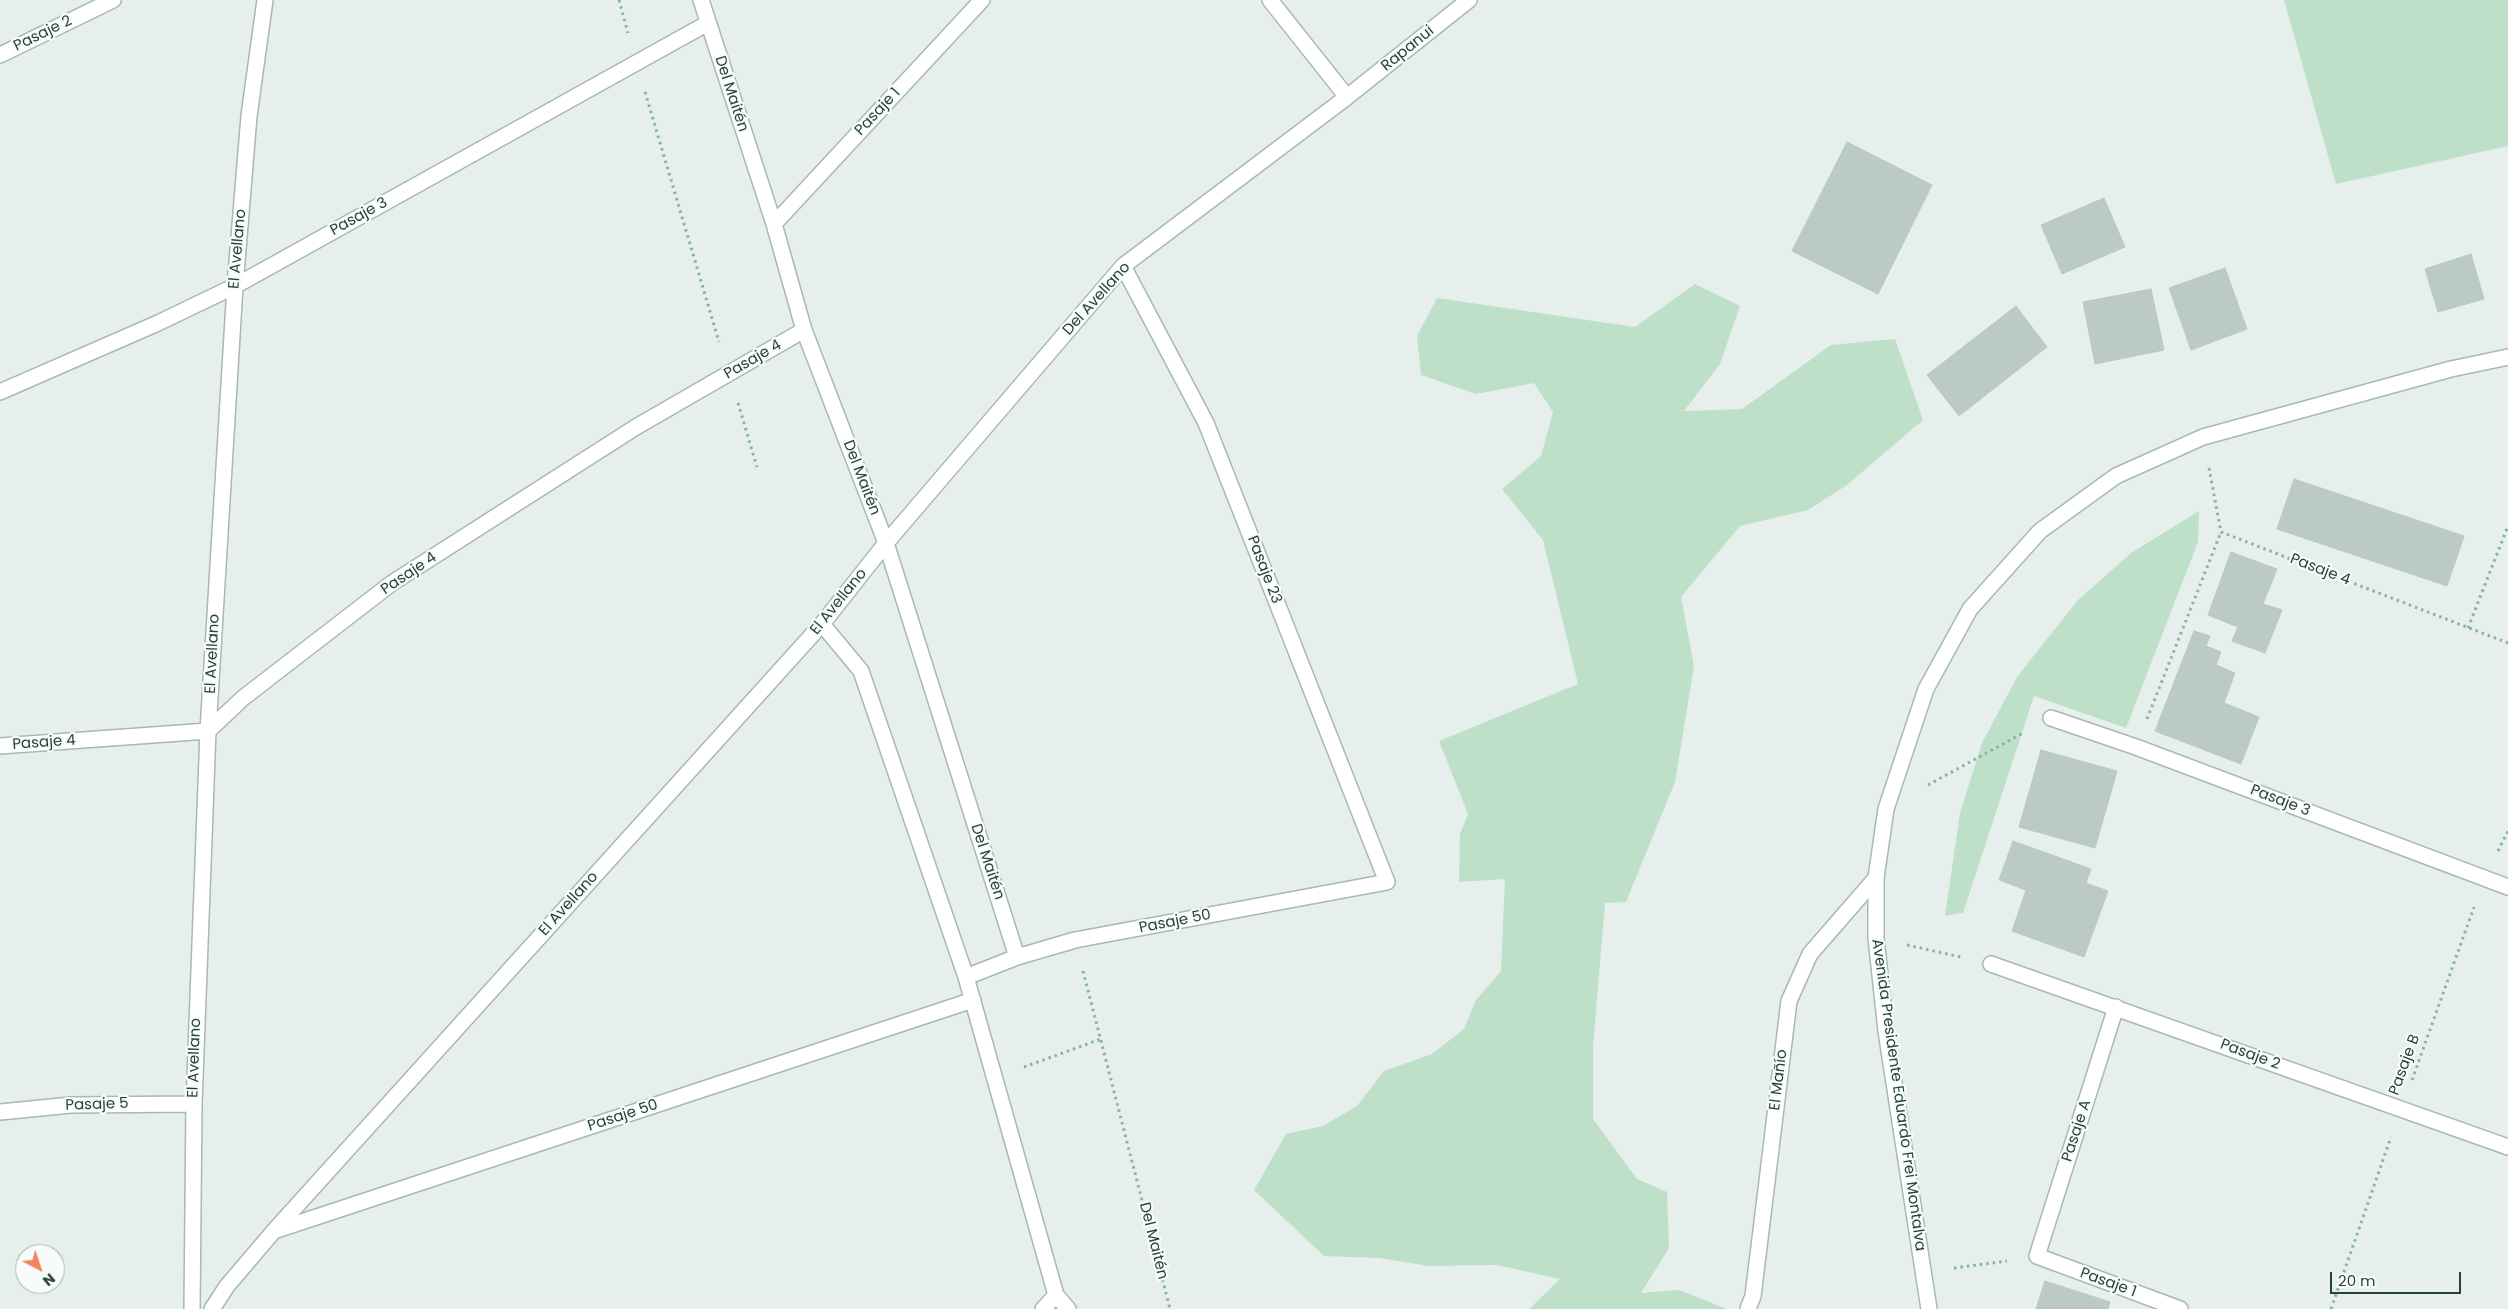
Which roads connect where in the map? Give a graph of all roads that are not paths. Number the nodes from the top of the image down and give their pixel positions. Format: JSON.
{"nodes":[{"id":1,"x":113,"y":0,"type":"edge"},
{"id":2,"x":265,"y":0,"type":"edge"},
{"id":3,"x":701,"y":0,"type":"edge"},
{"id":4,"x":982,"y":0,"type":"edge"},
{"id":5,"x":1270,"y":0,"type":"edge"},
{"id":6,"x":1469,"y":0,"type":"edge"},
{"id":7,"x":708,"y":23,"type":"junction"},
{"id":8,"x":0,"y":55,"type":"edge"},
{"id":9,"x":1347,"y":98,"type":"junction"},
{"id":10,"x":774,"y":224,"type":"junction"},
{"id":11,"x":1122,"y":266,"type":"junction"},
{"id":12,"x":235,"y":286,"type":"junction"},
{"id":13,"x":804,"y":330,"type":"junction"},
{"id":14,"x":2508,"y":357,"type":"edge"},
{"id":15,"x":0,"y":392,"type":"edge"},
{"id":16,"x":886,"y":543,"type":"junction"},
{"id":17,"x":822,"y":624,"type":"junction"},
{"id":18,"x":2051,"y":718,"type":"road end"},
{"id":19,"x":208,"y":731,"type":"junction"},
{"id":20,"x":0,"y":746,"type":"edge"},
{"id":21,"x":1876,"y":878,"type":"junction"},
{"id":22,"x":1387,"y":882,"type":"joint"},
{"id":23,"x":2508,"y":887,"type":"edge"},
{"id":24,"x":1017,"y":957,"type":"junction"},
{"id":25,"x":1991,"y":964,"type":"road end"},
{"id":26,"x":966,"y":977,"type":"junction"},
{"id":27,"x":973,"y":1000,"type":"junction"},
{"id":28,"x":2116,"y":1007,"type":"junction"},
{"id":29,"x":194,"y":1104,"type":"junction"},
{"id":30,"x":0,"y":1112,"type":"edge"},
{"id":31,"x":2508,"y":1147,"type":"edge"},
{"id":32,"x":273,"y":1232,"type":"junction"},
{"id":33,"x":2037,"y":1256,"type":"joint"},
{"id":34,"x":1056,"y":1294,"type":"junction"},
{"id":35,"x":192,"y":1309,"type":"edge"},
{"id":36,"x":212,"y":1309,"type":"edge"},
{"id":37,"x":1043,"y":1309,"type":"edge"},
{"id":38,"x":1068,"y":1309,"type":"edge"},
{"id":39,"x":1748,"y":1309,"type":"edge"},
{"id":40,"x":1929,"y":1309,"type":"edge"},
{"id":41,"x":2180,"y":1309,"type":"edge"}],
"edges":[{"from":1,"to":8,"type":"street","name":"Pasaje 2"},
{"from":2,"to":12,"type":"street","name":"El Avellano"},
{"from":3,"to":7,"type":"street","name":"Del Maitén"},
{"from":4,"to":10,"type":"street","name":"Pasaje 1"},
{"from":5,"to":9,"type":"street"},
{"from":6,"to":9,"type":"street","name":"Rapanui"},
{"from":7,"to":10,"type":"street","name":"Del Maitén"},
{"from":7,"to":12,"type":"street","name":"Pasaje 3"},
{"from":9,"to":11,"type":"street","name":"Del Avellano"},
{"from":10,"to":13,"type":"street","name":"Del Maitén"},
{"from":11,"to":16,"type":"street","name":"Del Avellano"},
{"from":11,"to":22,"type":"street","name":"Pasaje 23"},
{"from":12,"to":15,"type":"street","name":"Pasaje 3"},
{"from":12,"to":19,"type":"street","name":"El Avellano"},
{"from":13,"to":16,"type":"street","name":"Del Maitén"},
{"from":13,"to":19,"type":"street","name":"Pasaje 4"},
{"from":14,"to":21,"type":"street","name":"Avenida Presidente Eduardo Frei Montalva"},
{"from":16,"to":17,"type":"street","name":"El Avellano"},
{"from":16,"to":24,"type":"street","name":"Del Maitén"},
{"from":17,"to":26,"type":"street"},
{"from":17,"to":32,"type":"street","name":"El Avellano"},
{"from":18,"to":23,"type":"street","name":"Pasaje 3"},
{"from":19,"to":20,"type":"street","name":"Pasaje 4"},
{"from":19,"to":29,"type":"street","name":"El Avellano"},
{"from":21,"to":39,"type":"street","name":"El Mañío"},
{"from":21,"to":40,"type":"street","name":"Avenida Presidente Eduardo Frei Montalva"},
{"from":22,"to":24,"type":"street","name":"Pasaje 50"},
{"from":24,"to":26,"type":"street","name":"Pasaje 50"},
{"from":25,"to":28,"type":"street","name":"Pasaje 2"},
{"from":26,"to":27,"type":"street"},
{"from":27,"to":32,"type":"street","name":"Pasaje 50"},
{"from":27,"to":34,"type":"street"},
{"from":28,"to":31,"type":"street","name":"Pasaje 2"},
{"from":28,"to":33,"type":"street","name":"Pasaje A"},
{"from":29,"to":30,"type":"street","name":"Pasaje 5"},
{"from":29,"to":35,"type":"street","name":"El Avellano"},
{"from":32,"to":36,"type":"street","name":"El Avellano"},
{"from":33,"to":41,"type":"street","name":"Pasaje 1"},
{"from":34,"to":37,"type":"street"},
{"from":34,"to":38,"type":"street"}]}
